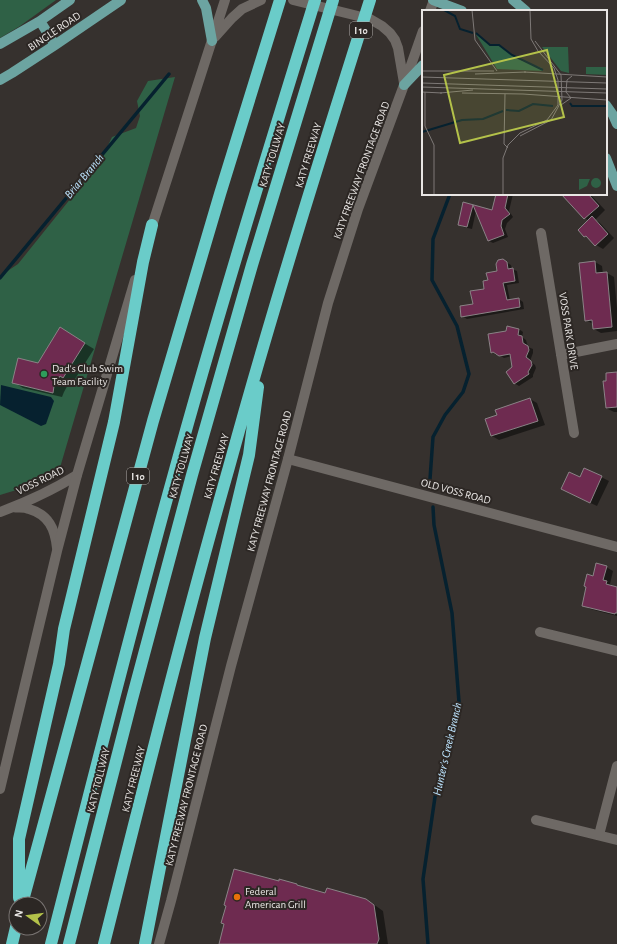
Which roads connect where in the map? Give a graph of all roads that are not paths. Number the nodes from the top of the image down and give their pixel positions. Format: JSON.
{"nodes":[{"id":1,"x":70,"y":0,"type":"edge"},
{"id":2,"x":121,"y":0,"type":"edge"},
{"id":3,"x":202,"y":0,"type":"edge"},
{"id":4,"x":225,"y":0,"type":"edge"},
{"id":5,"x":261,"y":0,"type":"edge"},
{"id":6,"x":280,"y":0,"type":"edge"},
{"id":7,"x":293,"y":0,"type":"edge"},
{"id":8,"x":315,"y":0,"type":"edge"},
{"id":9,"x":334,"y":0,"type":"edge"},
{"id":10,"x":370,"y":0,"type":"edge"},
{"id":11,"x":433,"y":0,"type":"edge"},
{"id":12,"x":513,"y":0,"type":"edge"},
{"id":13,"x":430,"y":10,"type":"edge"},
{"id":14,"x":459,"y":10,"type":"edge"},
{"id":15,"x":525,"y":10,"type":"edge"},
{"id":16,"x":40,"y":21,"type":"junction"},
{"id":17,"x":422,"y":34,"type":"edge"},
{"id":18,"x":212,"y":41,"type":"junction"},
{"id":19,"x":0,"y":44,"type":"edge"},
{"id":20,"x":56,"y":45,"type":"junction"},
{"id":21,"x":422,"y":66,"type":"edge"},
{"id":22,"x":0,"y":80,"type":"edge"},
{"id":23,"x":404,"y":85,"type":"junction"},
{"id":24,"x":607,"y":106,"type":"edge"},
{"id":25,"x":617,"y":124,"type":"edge"},
{"id":26,"x":611,"y":163,"type":"edge"},
{"id":27,"x":617,"y":186,"type":"edge"},
{"id":28,"x":152,"y":225,"type":"junction"},
{"id":29,"x":541,"y":233,"type":"dead end"},
{"id":30,"x":617,"y":344,"type":"edge"},
{"id":31,"x":263,"y":349,"type":"junction"},
{"id":32,"x":561,"y":355,"type":"junction"},
{"id":33,"x":574,"y":433,"type":"dead end"},
{"id":34,"x":288,"y":459,"type":"junction"},
{"id":35,"x":77,"y":475,"type":"junction"},
{"id":36,"x":13,"y":507,"type":"junction"},
{"id":37,"x":0,"y":512,"type":"edge"},
{"id":38,"x":617,"y":547,"type":"edge"},
{"id":39,"x":57,"y":551,"type":"junction"},
{"id":40,"x":540,"y":632,"type":"dead end"},
{"id":41,"x":617,"y":651,"type":"edge"},
{"id":42,"x":617,"y":766,"type":"edge"},
{"id":43,"x":0,"y":789,"type":"edge"},
{"id":44,"x":536,"y":820,"type":"dead end"},
{"id":45,"x":599,"y":835,"type":"junction"},
{"id":46,"x":617,"y":840,"type":"edge"},
{"id":47,"x":21,"y":896,"type":"edge"},
{"id":48,"x":23,"y":896,"type":"edge"},
{"id":49,"x":51,"y":944,"type":"edge"},
{"id":50,"x":69,"y":944,"type":"edge"},
{"id":51,"x":104,"y":944,"type":"edge"},
{"id":52,"x":145,"y":944,"type":"edge"},
{"id":53,"x":159,"y":944,"type":"edge"}],
"edges":[{"from":1,"to":16,"type":"main road","name":"BINGLE ROAD"},
{"from":2,"to":20,"type":"main road","name":"BINGLE ROAD"},
{"from":3,"to":18,"type":"main road"},
{"from":4,"to":18,"type":"main road"},
{"from":5,"to":18,"type":"main road"},
{"from":6,"to":48,"type":"highway","number":"I 10"},
{"from":7,"to":23,"type":"main road"},
{"from":8,"to":49,"type":"highway","name":"KATY TOLLWAY"},
{"from":9,"to":50,"type":"highway","name":"KATY TOLLWAY"},
{"from":10,"to":31,"type":"highway","name":"KATY FREEWAY","number":"I 10"},
{"from":11,"to":13,"type":"main road"},
{"from":11,"to":14,"type":"main road"},
{"from":12,"to":15,"type":"main road"},
{"from":16,"to":19,"type":"main road","name":"BINGLE ROAD"},
{"from":16,"to":20,"type":"main road"},
{"from":17,"to":23,"type":"main road","name":"KATY FREEWAY FRONTAGE ROAD"},
{"from":18,"to":28,"type":"main road"},
{"from":20,"to":22,"type":"main road","name":"BINGLE ROAD"},
{"from":21,"to":23,"type":"main road"},
{"from":23,"to":34,"type":"main road","name":"KATY FREEWAY FRONTAGE ROAD"},
{"from":24,"to":25,"type":"main road"},
{"from":26,"to":27,"type":"main road"},
{"from":28,"to":35,"type":"main road"},
{"from":28,"to":47,"type":"highway"},
{"from":29,"to":32,"type":"main road","name":"VOSS PARK DRIVE"},
{"from":30,"to":32,"type":"main road"},
{"from":31,"to":51,"type":"highway","name":"KATY FREEWAY","number":"I 10"},
{"from":31,"to":52,"type":"highway"},
{"from":32,"to":33,"type":"main road","name":"VOSS PARK DRIVE"},
{"from":34,"to":38,"type":"main road","name":"OLD VOSS ROAD"},
{"from":34,"to":53,"type":"main road","name":"KATY FREEWAY FRONTAGE ROAD"},
{"from":35,"to":36,"type":"main road","name":"VOSS ROAD"},
{"from":35,"to":39,"type":"main road"},
{"from":36,"to":37,"type":"main road","name":"VOSS ROAD"},
{"from":36,"to":39,"type":"main road","name":"VOSS ROAD"},
{"from":39,"to":43,"type":"main road"},
{"from":40,"to":41,"type":"main road"},
{"from":42,"to":45,"type":"main road"},
{"from":44,"to":45,"type":"main road"},
{"from":45,"to":46,"type":"main road"}]}
